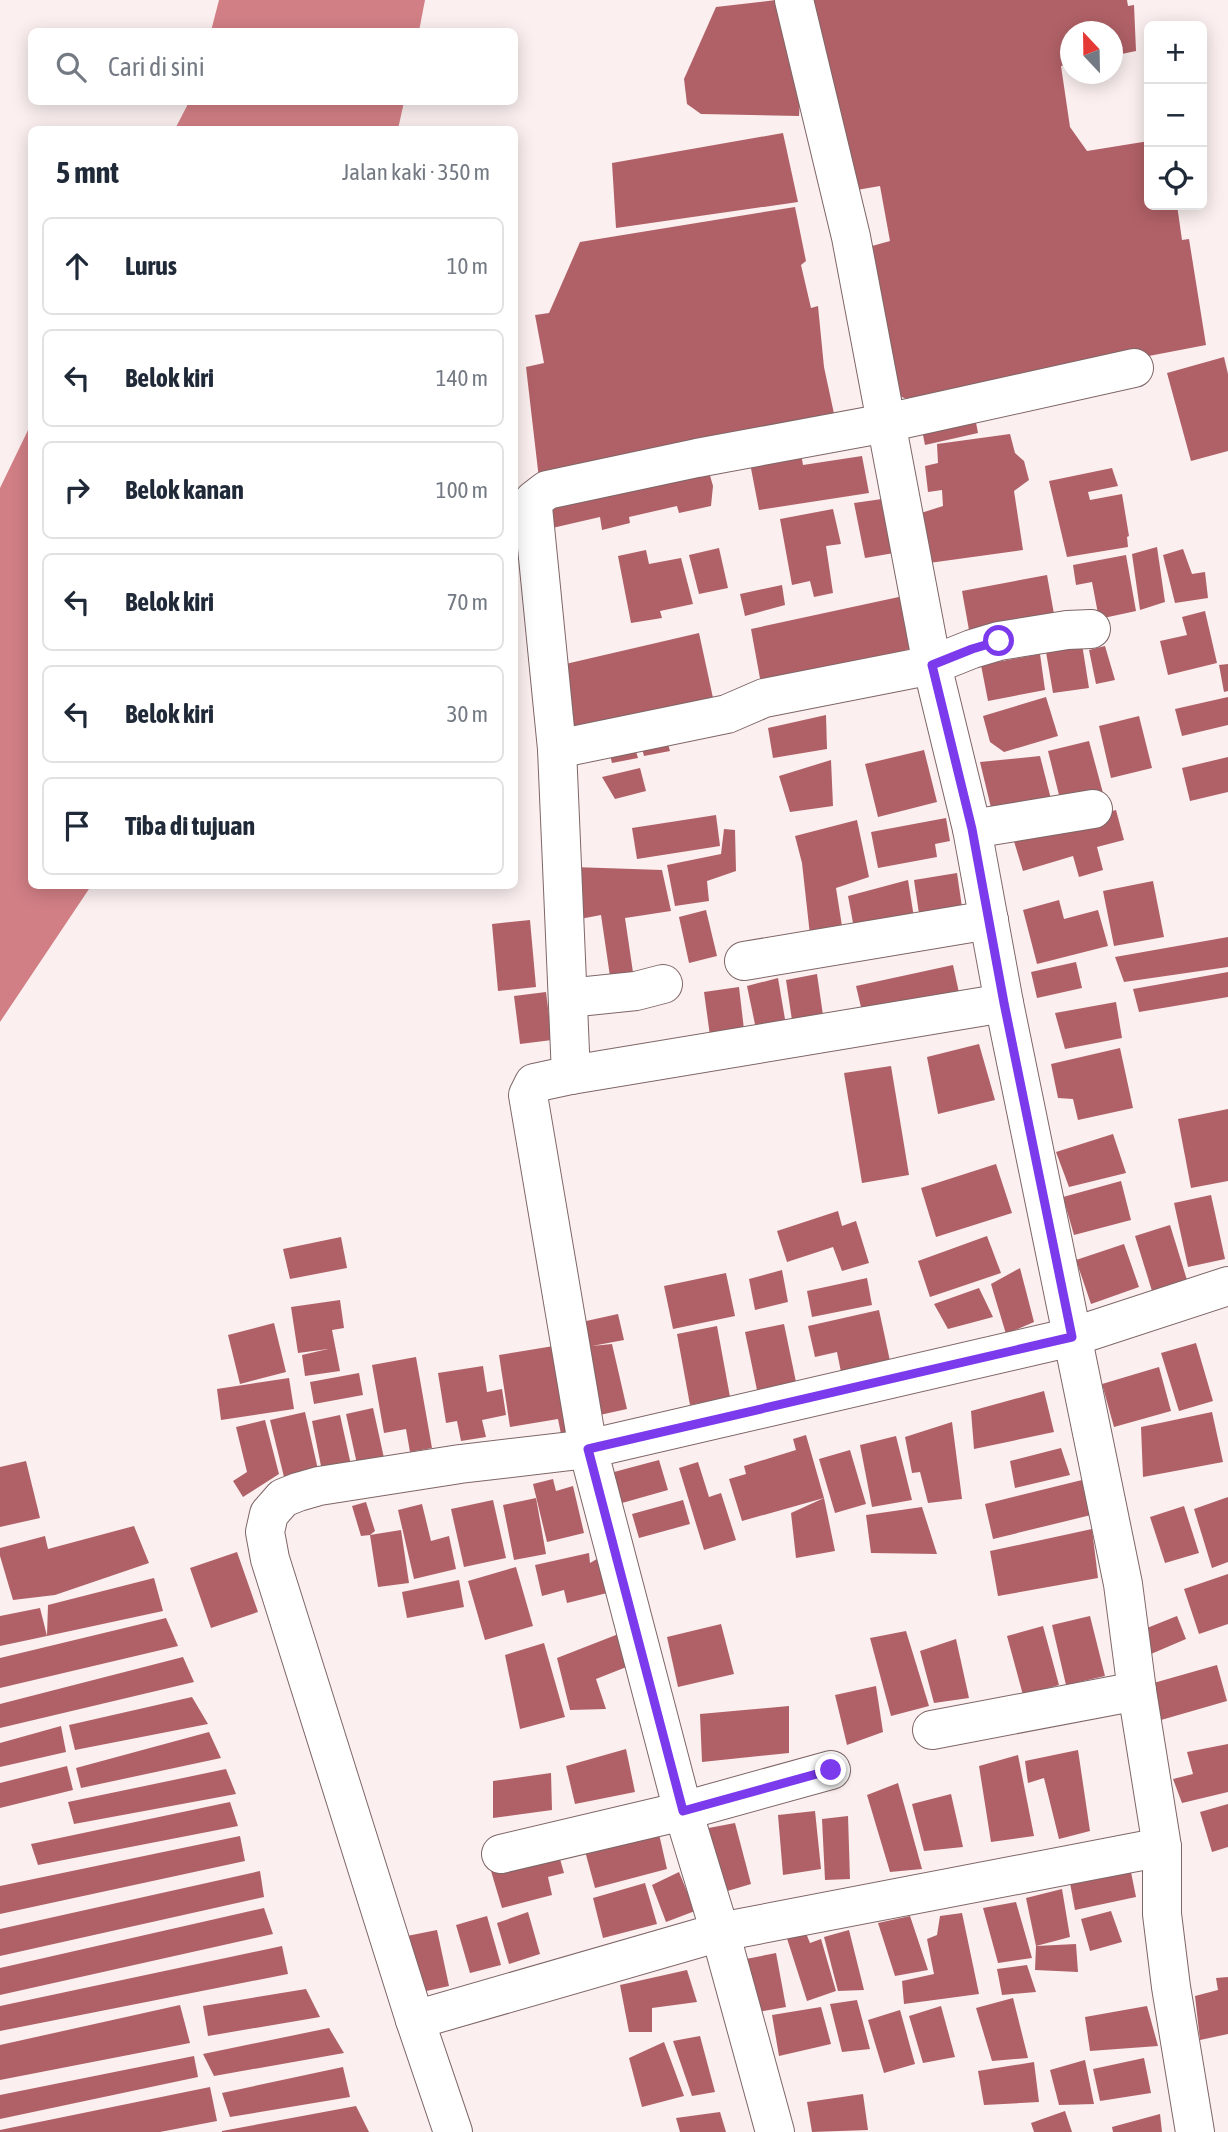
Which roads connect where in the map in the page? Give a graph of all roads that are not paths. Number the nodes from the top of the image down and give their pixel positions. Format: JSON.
{"nodes":[{"id":1,"x":793,"y":0,"type":"edge"},
{"id":2,"x":1134,"y":368,"type":"dead end"},
{"id":3,"x":886,"y":423,"type":"junction"},
{"id":4,"x":1091,"y":629,"type":"dead end"},
{"id":5,"x":932,"y":665,"type":"junction"},
{"id":6,"x":557,"y":749,"type":"junction"},
{"id":7,"x":1093,"y":809,"type":"dead end"},
{"id":8,"x":972,"y":829,"type":"junction"},
{"id":9,"x":989,"y":920,"type":"junction"},
{"id":10,"x":744,"y":961,"type":"dead end"},
{"id":11,"x":663,"y":984,"type":"dead end"},
{"id":12,"x":568,"y":998,"type":"junction"},
{"id":13,"x":1004,"y":1003,"type":"junction"},
{"id":14,"x":571,"y":1075,"type":"junction"},
{"id":15,"x":1228,"y":1286,"type":"edge"},
{"id":16,"x":1072,"y":1337,"type":"junction"},
{"id":17,"x":588,"y":1449,"type":"junction"},
{"id":18,"x":1137,"y":1692,"type":"junction"},
{"id":19,"x":932,"y":1730,"type":"dead end"},
{"id":20,"x":831,"y":1770,"type":"dead end"},
{"id":21,"x":683,"y":1811,"type":"junction"},
{"id":22,"x":1161,"y":1847,"type":"junction"},
{"id":23,"x":501,"y":1854,"type":"dead end"},
{"id":24,"x":720,"y":1932,"type":"junction"},
{"id":25,"x":415,"y":2020,"type":"junction"},
{"id":26,"x":453,"y":2132,"type":"edge"},
{"id":27,"x":775,"y":2132,"type":"edge"},
{"id":28,"x":1195,"y":2132,"type":"edge"}],
"edges":[{"from":1,"to":3,"type":"street"},
{"from":2,"to":3,"type":"street"},
{"from":3,"to":5,"type":"street"},
{"from":3,"to":6,"type":"street"},
{"from":4,"to":5,"type":"street"},
{"from":5,"to":6,"type":"street"},
{"from":5,"to":8,"type":"street"},
{"from":6,"to":12,"type":"street"},
{"from":7,"to":8,"type":"street"},
{"from":8,"to":9,"type":"street"},
{"from":9,"to":10,"type":"street"},
{"from":9,"to":13,"type":"street"},
{"from":11,"to":12,"type":"street"},
{"from":12,"to":14,"type":"street"},
{"from":13,"to":14,"type":"street"},
{"from":13,"to":16,"type":"street"},
{"from":14,"to":17,"type":"street"},
{"from":15,"to":16,"type":"street"},
{"from":16,"to":17,"type":"street"},
{"from":16,"to":18,"type":"street"},
{"from":17,"to":21,"type":"street"},
{"from":17,"to":25,"type":"street"},
{"from":18,"to":19,"type":"street"},
{"from":18,"to":22,"type":"street"},
{"from":20,"to":21,"type":"street"},
{"from":21,"to":23,"type":"street"},
{"from":21,"to":24,"type":"street"},
{"from":22,"to":24,"type":"street"},
{"from":22,"to":28,"type":"street"},
{"from":24,"to":25,"type":"street"},
{"from":24,"to":27,"type":"street"},
{"from":25,"to":26,"type":"street"}]}
